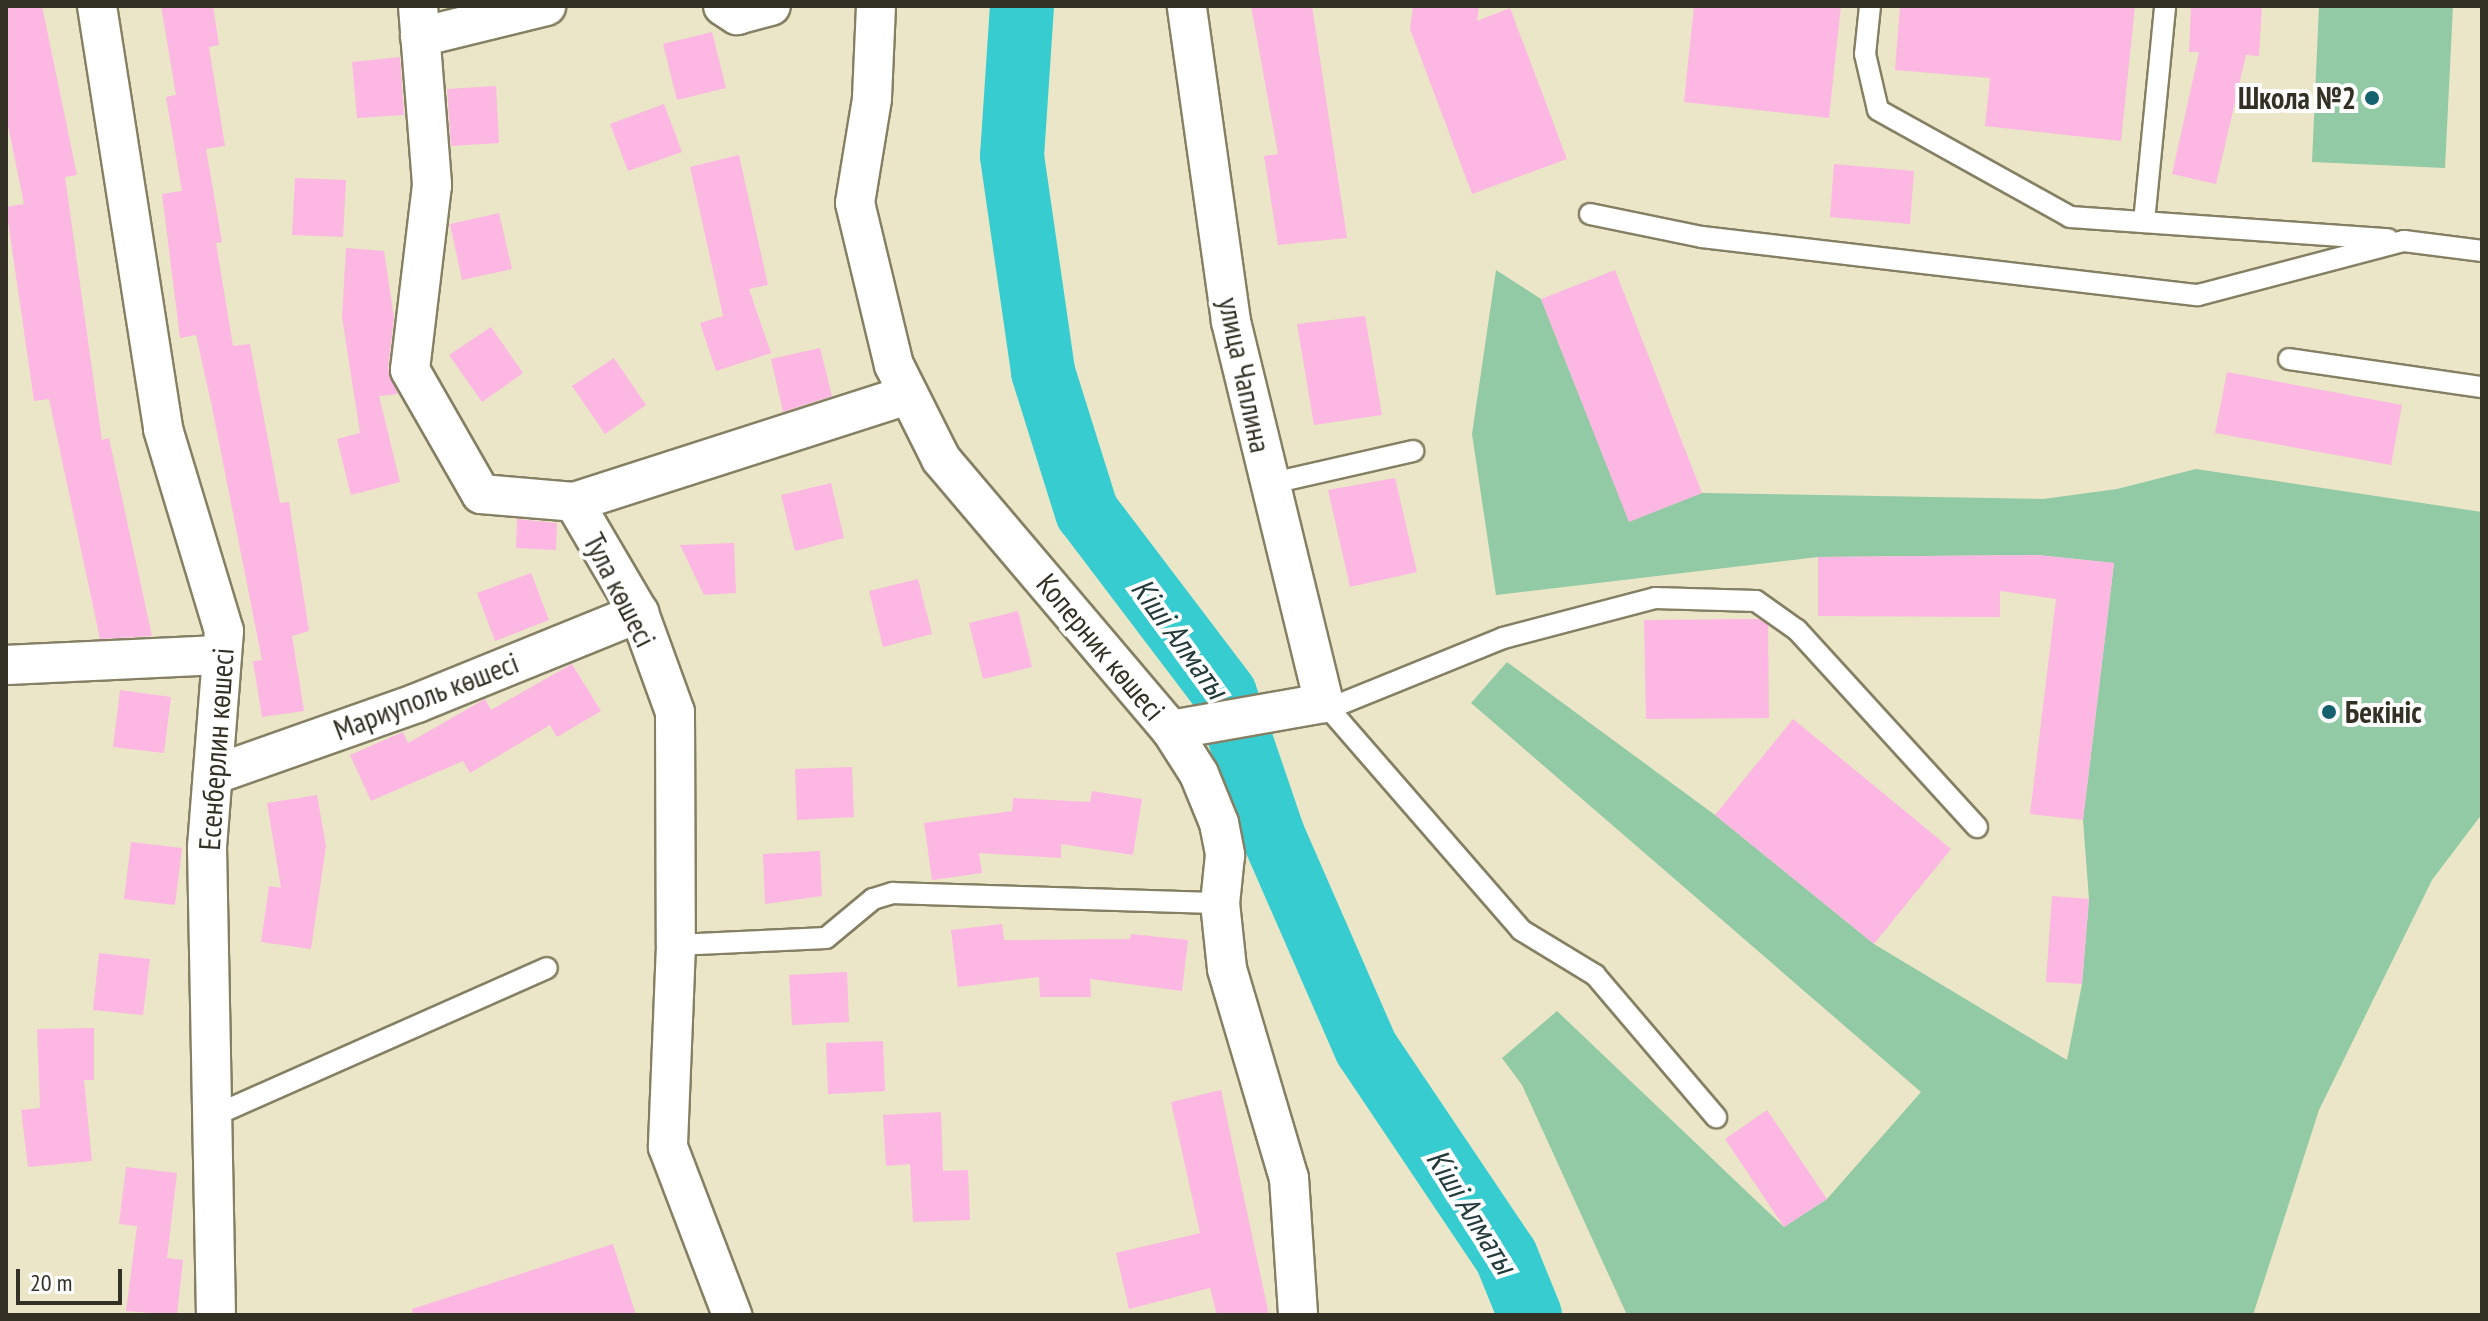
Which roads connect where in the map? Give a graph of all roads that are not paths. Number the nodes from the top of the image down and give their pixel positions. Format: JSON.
{"nodes":[{"id":1,"x":97,"y":6,"type":"edge"},
{"id":2,"x":546,"y":6,"type":"edge"},
{"id":3,"x":723,"y":6,"type":"edge"},
{"id":4,"x":771,"y":6,"type":"edge"},
{"id":5,"x":876,"y":6,"type":"edge"},
{"id":6,"x":1187,"y":6,"type":"edge"},
{"id":7,"x":1870,"y":6,"type":"edge"},
{"id":8,"x":2165,"y":6,"type":"edge"},
{"id":9,"x":419,"y":22,"type":"edge"},
{"id":10,"x":1590,"y":214,"type":"dead end"},
{"id":11,"x":2144,"y":222,"type":"junction"},
{"id":12,"x":2404,"y":241,"type":"junction"},
{"id":13,"x":2482,"y":251,"type":"edge"},
{"id":14,"x":2289,"y":359,"type":"dead end"},
{"id":15,"x":2482,"y":387,"type":"edge"},
{"id":16,"x":908,"y":395,"type":"junction"},
{"id":17,"x":1413,"y":451,"type":"dead end"},
{"id":18,"x":1268,"y":484,"type":"junction"},
{"id":19,"x":574,"y":502,"type":"junction"},
{"id":20,"x":639,"y":613,"type":"junction"},
{"id":21,"x":222,"y":655,"type":"junction"},
{"id":22,"x":6,"y":665,"type":"edge"},
{"id":23,"x":1315,"y":706,"type":"junction"},
{"id":24,"x":1171,"y":730,"type":"junction"},
{"id":25,"x":213,"y":775,"type":"junction"},
{"id":26,"x":1977,"y":827,"type":"dead end"},
{"id":27,"x":1220,"y":903,"type":"junction"},
{"id":28,"x":676,"y":945,"type":"junction"},
{"id":29,"x":547,"y":968,"type":"dead end"},
{"id":30,"x":213,"y":1116,"type":"junction"},
{"id":31,"x":1716,"y":1117,"type":"dead end"},
{"id":32,"x":216,"y":1315,"type":"edge"},
{"id":33,"x":732,"y":1315,"type":"edge"},
{"id":34,"x":1298,"y":1315,"type":"edge"}],
"edges":[{"from":1,"to":21,"type":"street","name":"Есенберлин көшесі"},
{"from":2,"to":9,"type":"street"},
{"from":3,"to":4,"type":"street"},
{"from":5,"to":16,"type":"street","name":"Коперник көшесі"},
{"from":6,"to":18,"type":"street","name":"улица Чаплина"},
{"from":7,"to":11,"type":"lane"},
{"from":8,"to":11,"type":"lane"},
{"from":9,"to":19,"type":"street","name":"Тула көшесі"},
{"from":10,"to":12,"type":"lane"},
{"from":11,"to":12,"type":"lane"},
{"from":12,"to":13,"type":"lane"},
{"from":14,"to":15,"type":"lane"},
{"from":16,"to":19,"type":"street"},
{"from":16,"to":24,"type":"street","name":"Коперник көшесі"},
{"from":17,"to":18,"type":"lane"},
{"from":18,"to":23,"type":"street","name":"улица Чаплина"},
{"from":19,"to":20,"type":"street","name":"Тула көшесі"},
{"from":20,"to":25,"type":"street","name":"Мариуполь көшесі"},
{"from":20,"to":28,"type":"street","name":"Тула көшесі"},
{"from":21,"to":22,"type":"street"},
{"from":21,"to":25,"type":"street","name":"Есенберлин көшесі"},
{"from":23,"to":24,"type":"street"},
{"from":23,"to":26,"type":"lane"},
{"from":23,"to":31,"type":"lane"},
{"from":24,"to":27,"type":"street","name":"Коперник көшесі"},
{"from":25,"to":30,"type":"street","name":"Есенберлин көшесі"},
{"from":27,"to":28,"type":"lane"},
{"from":27,"to":34,"type":"street","name":"Коперник көшесі"},
{"from":28,"to":33,"type":"street","name":"Тула көшесі"},
{"from":29,"to":30,"type":"lane"},
{"from":30,"to":32,"type":"street","name":"Есенберлин көшесі"}]}
